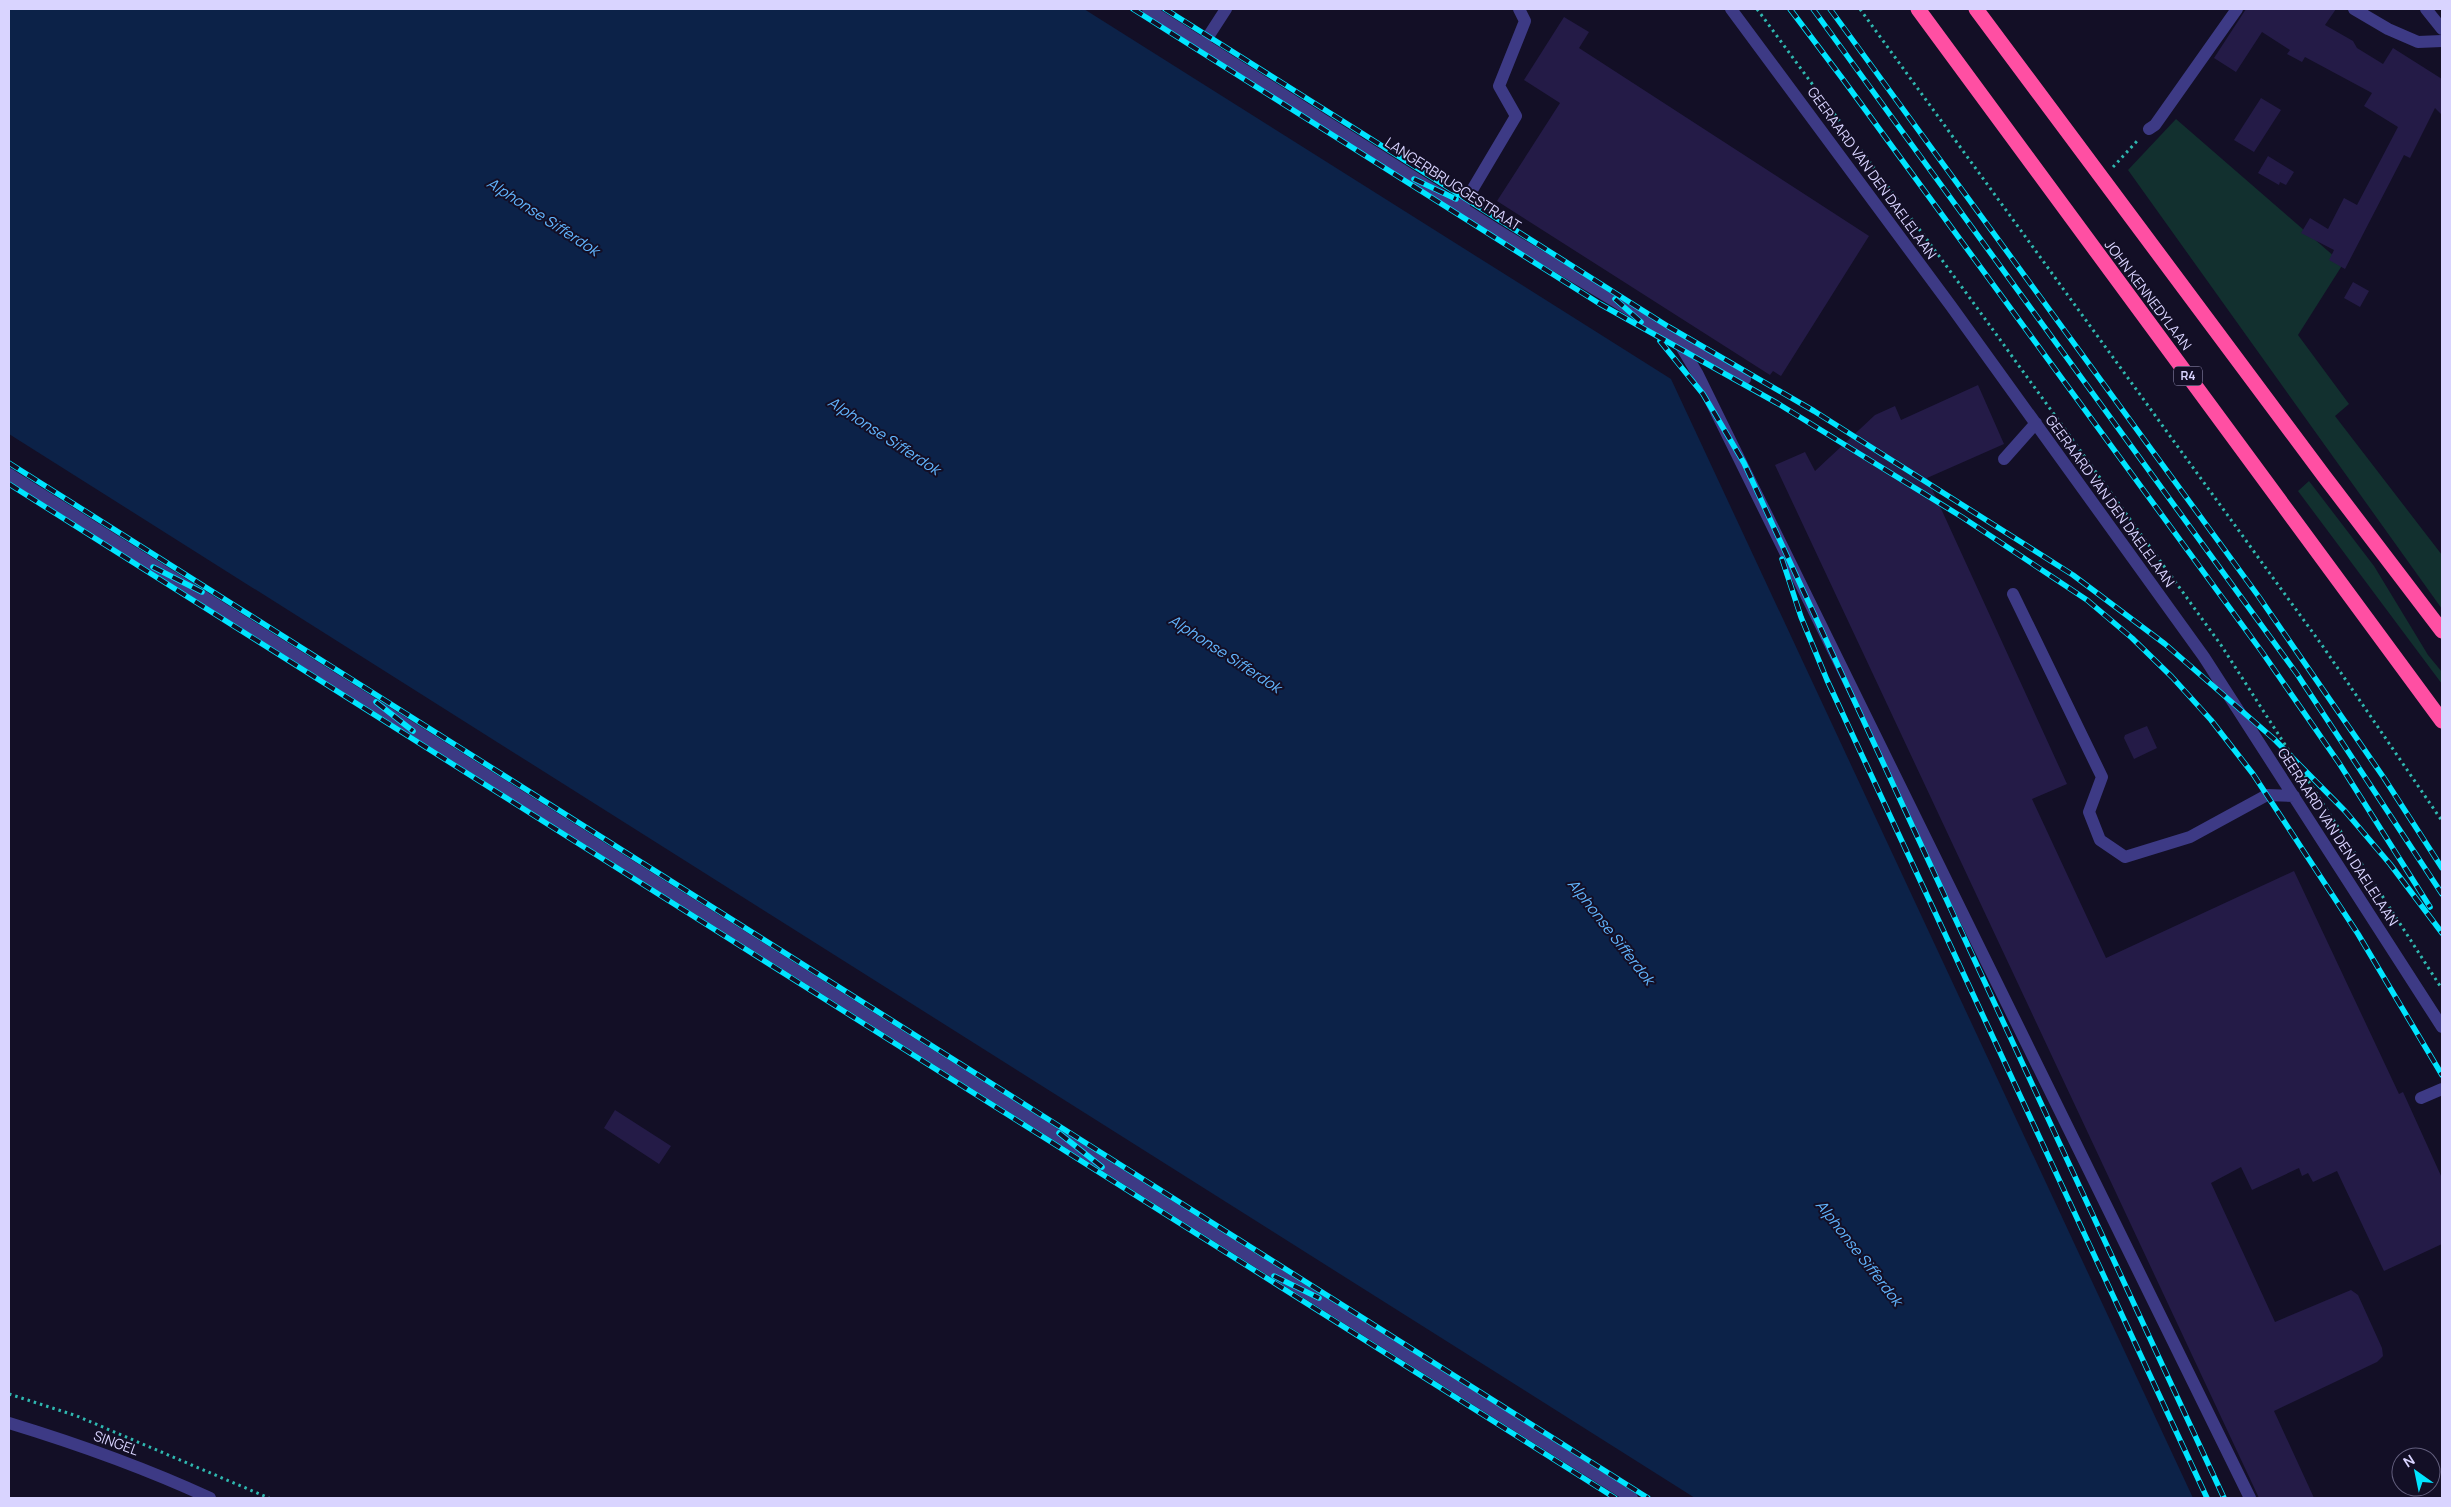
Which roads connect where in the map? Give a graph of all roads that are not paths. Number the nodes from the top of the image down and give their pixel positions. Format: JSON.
{"nodes":[{"id":1,"x":1148,"y":9,"type":"edge"},
{"id":2,"x":1226,"y":9,"type":"edge"},
{"id":3,"x":1519,"y":9,"type":"edge"},
{"id":4,"x":1731,"y":9,"type":"edge"},
{"id":5,"x":1918,"y":9,"type":"edge"},
{"id":6,"x":1976,"y":9,"type":"edge"},
{"id":7,"x":2237,"y":9,"type":"edge"},
{"id":8,"x":2354,"y":9,"type":"edge"},
{"id":9,"x":2426,"y":9,"type":"edge"},
{"id":10,"x":2442,"y":29,"type":"edge"},
{"id":11,"x":2442,"y":41,"type":"edge"},
{"id":12,"x":1204,"y":44,"type":"junction"},
{"id":13,"x":2149,"y":129,"type":"road end"},
{"id":14,"x":1462,"y":207,"type":"junction"},
{"id":15,"x":1676,"y":338,"type":"junction"},
{"id":16,"x":1745,"y":378,"type":"dead end"},
{"id":17,"x":2036,"y":424,"type":"junction"},
{"id":18,"x":2004,"y":459,"type":"dead end"},
{"id":19,"x":9,"y":474,"type":"edge"},
{"id":20,"x":2014,"y":594,"type":"dead end"},
{"id":21,"x":2442,"y":631,"type":"edge"},
{"id":22,"x":2442,"y":721,"type":"edge"},
{"id":23,"x":2294,"y":796,"type":"junction"},
{"id":24,"x":2442,"y":1026,"type":"edge"},
{"id":25,"x":2442,"y":1089,"type":"edge"},
{"id":26,"x":2421,"y":1098,"type":"dead end"},
{"id":27,"x":9,"y":1423,"type":"edge"},
{"id":28,"x":210,"y":1498,"type":"edge"},
{"id":29,"x":1632,"y":1498,"type":"edge"},
{"id":30,"x":2250,"y":1498,"type":"edge"}],
"edges":[{"from":1,"to":12,"type":"street","name":"LANGERBRUGGESTRAAT"},
{"from":2,"to":12,"type":"street"},
{"from":3,"to":14,"type":"street"},
{"from":4,"to":17,"type":"street","name":"GEERAARD VAN DEN DAELELAAN"},
{"from":5,"to":22,"type":"highway","name":"JOHN KENNEDYLAAN","number":"R4"},
{"from":6,"to":21,"type":"highway"},
{"from":7,"to":13,"type":"street"},
{"from":8,"to":11,"type":"street"},
{"from":9,"to":10,"type":"street"},
{"from":12,"to":14,"type":"street","name":"LANGERBRUGGESTRAAT"},
{"from":14,"to":15,"type":"street","name":"LANGERBRUGGESTRAAT"},
{"from":15,"to":16,"type":"street","name":"LANGERBRUGGESTRAAT"},
{"from":15,"to":30,"type":"street"},
{"from":17,"to":18,"type":"street"},
{"from":17,"to":23,"type":"street","name":"GEERAARD VAN DEN DAELELAAN"},
{"from":19,"to":29,"type":"street"},
{"from":20,"to":23,"type":"street"},
{"from":23,"to":24,"type":"street","name":"GEERAARD VAN DEN DAELELAAN"},
{"from":25,"to":26,"type":"street"},
{"from":27,"to":28,"type":"street","name":"SINGEL"}]}
